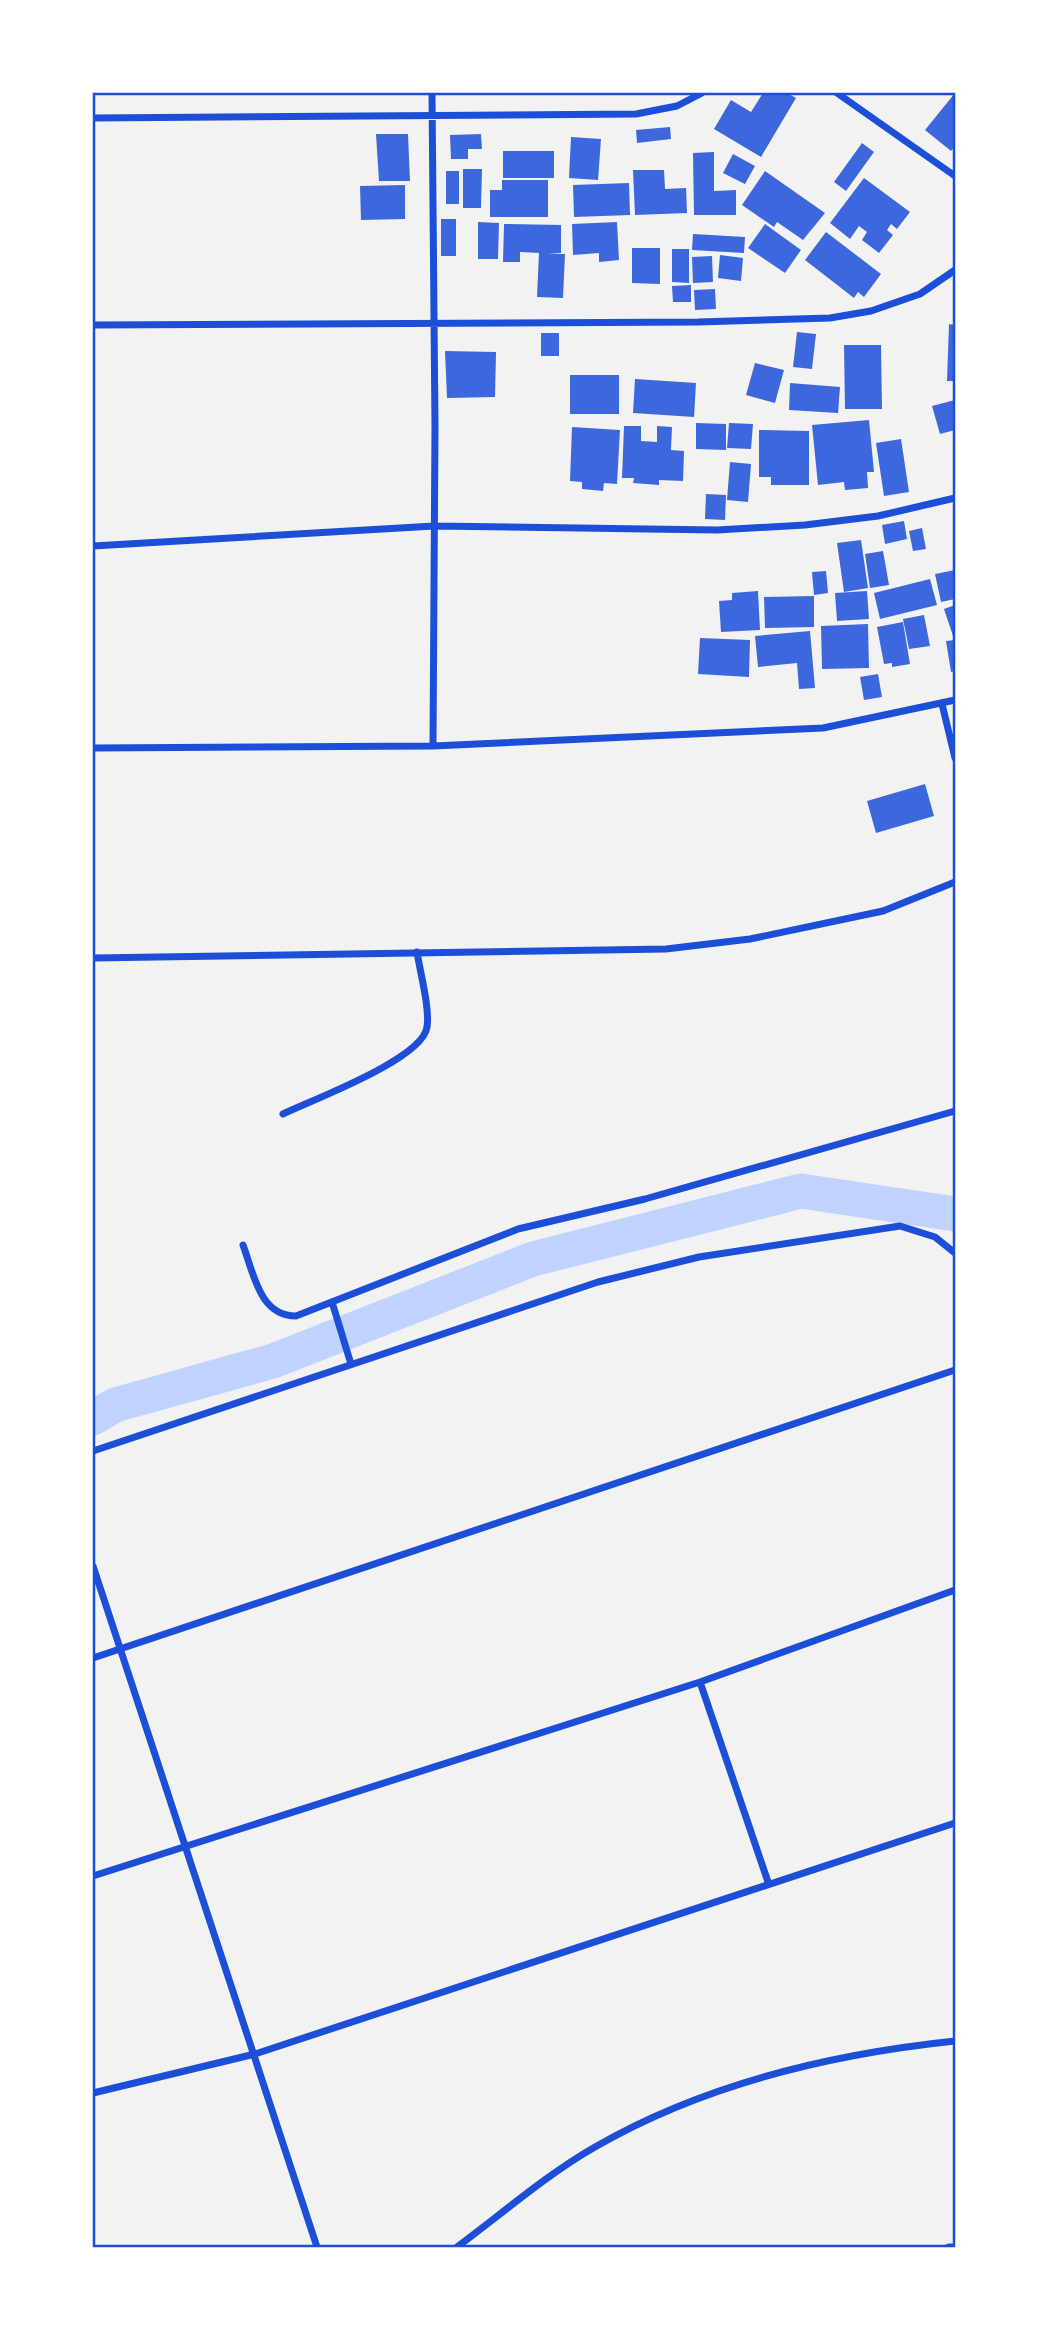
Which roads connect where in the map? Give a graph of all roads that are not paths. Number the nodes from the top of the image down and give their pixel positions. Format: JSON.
{"nodes":[{"id":1,"x":432,"y":93,"type":"edge"},
{"id":2,"x":702,"y":93,"type":"edge"},
{"id":3,"x":837,"y":93,"type":"edge"},
{"id":4,"x":433,"y":115,"type":"junction"},
{"id":5,"x":93,"y":118,"type":"edge"},
{"id":6,"x":955,"y":176,"type":"edge"},
{"id":7,"x":955,"y":270,"type":"edge"},
{"id":8,"x":435,"y":324,"type":"junction"},
{"id":9,"x":93,"y":325,"type":"edge"},
{"id":10,"x":955,"y":498,"type":"edge"},
{"id":11,"x":434,"y":526,"type":"junction"},
{"id":12,"x":93,"y":546,"type":"edge"},
{"id":13,"x":955,"y":700,"type":"edge"},
{"id":14,"x":942,"y":704,"type":"junction"},
{"id":15,"x":433,"y":746,"type":"junction"},
{"id":16,"x":93,"y":748,"type":"edge"},
{"id":17,"x":955,"y":758,"type":"edge"},
{"id":18,"x":955,"y":882,"type":"edge"},
{"id":19,"x":417,"y":952,"type":"junction"},
{"id":20,"x":93,"y":958,"type":"edge"},
{"id":21,"x":955,"y":1111,"type":"edge"},
{"id":22,"x":283,"y":1114,"type":"dead end"},
{"id":23,"x":243,"y":1245,"type":"dead end"},
{"id":24,"x":955,"y":1253,"type":"edge"},
{"id":25,"x":332,"y":1302,"type":"junction"},
{"id":26,"x":351,"y":1364,"type":"junction"},
{"id":27,"x":955,"y":1370,"type":"edge"},
{"id":28,"x":93,"y":1451,"type":"edge"},
{"id":29,"x":93,"y":1566,"type":"edge"},
{"id":30,"x":955,"y":1590,"type":"edge"},
{"id":31,"x":119,"y":1649,"type":"junction"},
{"id":32,"x":93,"y":1658,"type":"edge"},
{"id":33,"x":700,"y":1682,"type":"junction"},
{"id":34,"x":955,"y":1823,"type":"edge"},
{"id":35,"x":183,"y":1847,"type":"junction"},
{"id":36,"x":93,"y":1876,"type":"edge"},
{"id":37,"x":768,"y":1882,"type":"junction"},
{"id":38,"x":955,"y":2041,"type":"edge"},
{"id":39,"x":255,"y":2054,"type":"junction"},
{"id":40,"x":93,"y":2093,"type":"edge"},
{"id":41,"x":317,"y":2247,"type":"edge"},
{"id":42,"x":459,"y":2247,"type":"edge"},
{"id":43,"x":949,"y":2247,"type":"edge"},
{"id":44,"x":955,"y":2247,"type":"edge"}],
"edges":[{"from":1,"to":4,"type":"street"},
{"from":2,"to":4,"type":"street"},
{"from":3,"to":6,"type":"street"},
{"from":4,"to":5,"type":"street"},
{"from":4,"to":8,"type":"street"},
{"from":7,"to":8,"type":"street"},
{"from":8,"to":9,"type":"street"},
{"from":8,"to":11,"type":"street"},
{"from":10,"to":11,"type":"street"},
{"from":11,"to":12,"type":"street"},
{"from":11,"to":15,"type":"street"},
{"from":13,"to":14,"type":"street"},
{"from":14,"to":15,"type":"street"},
{"from":14,"to":17,"type":"street"},
{"from":15,"to":16,"type":"street"},
{"from":18,"to":19,"type":"street"},
{"from":19,"to":20,"type":"street"},
{"from":19,"to":22,"type":"street"},
{"from":21,"to":25,"type":"street"},
{"from":23,"to":25,"type":"street"},
{"from":24,"to":26,"type":"street"},
{"from":25,"to":26,"type":"street"},
{"from":26,"to":28,"type":"street"},
{"from":27,"to":31,"type":"street"},
{"from":29,"to":31,"type":"street"},
{"from":30,"to":33,"type":"street"},
{"from":31,"to":32,"type":"street"},
{"from":31,"to":35,"type":"street"},
{"from":33,"to":35,"type":"street"},
{"from":33,"to":37,"type":"street"},
{"from":34,"to":37,"type":"street"},
{"from":35,"to":36,"type":"street"},
{"from":35,"to":39,"type":"street"},
{"from":37,"to":39,"type":"street"},
{"from":38,"to":42,"type":"street"},
{"from":39,"to":40,"type":"street"},
{"from":39,"to":41,"type":"street"},
{"from":43,"to":44,"type":"street"}]}
